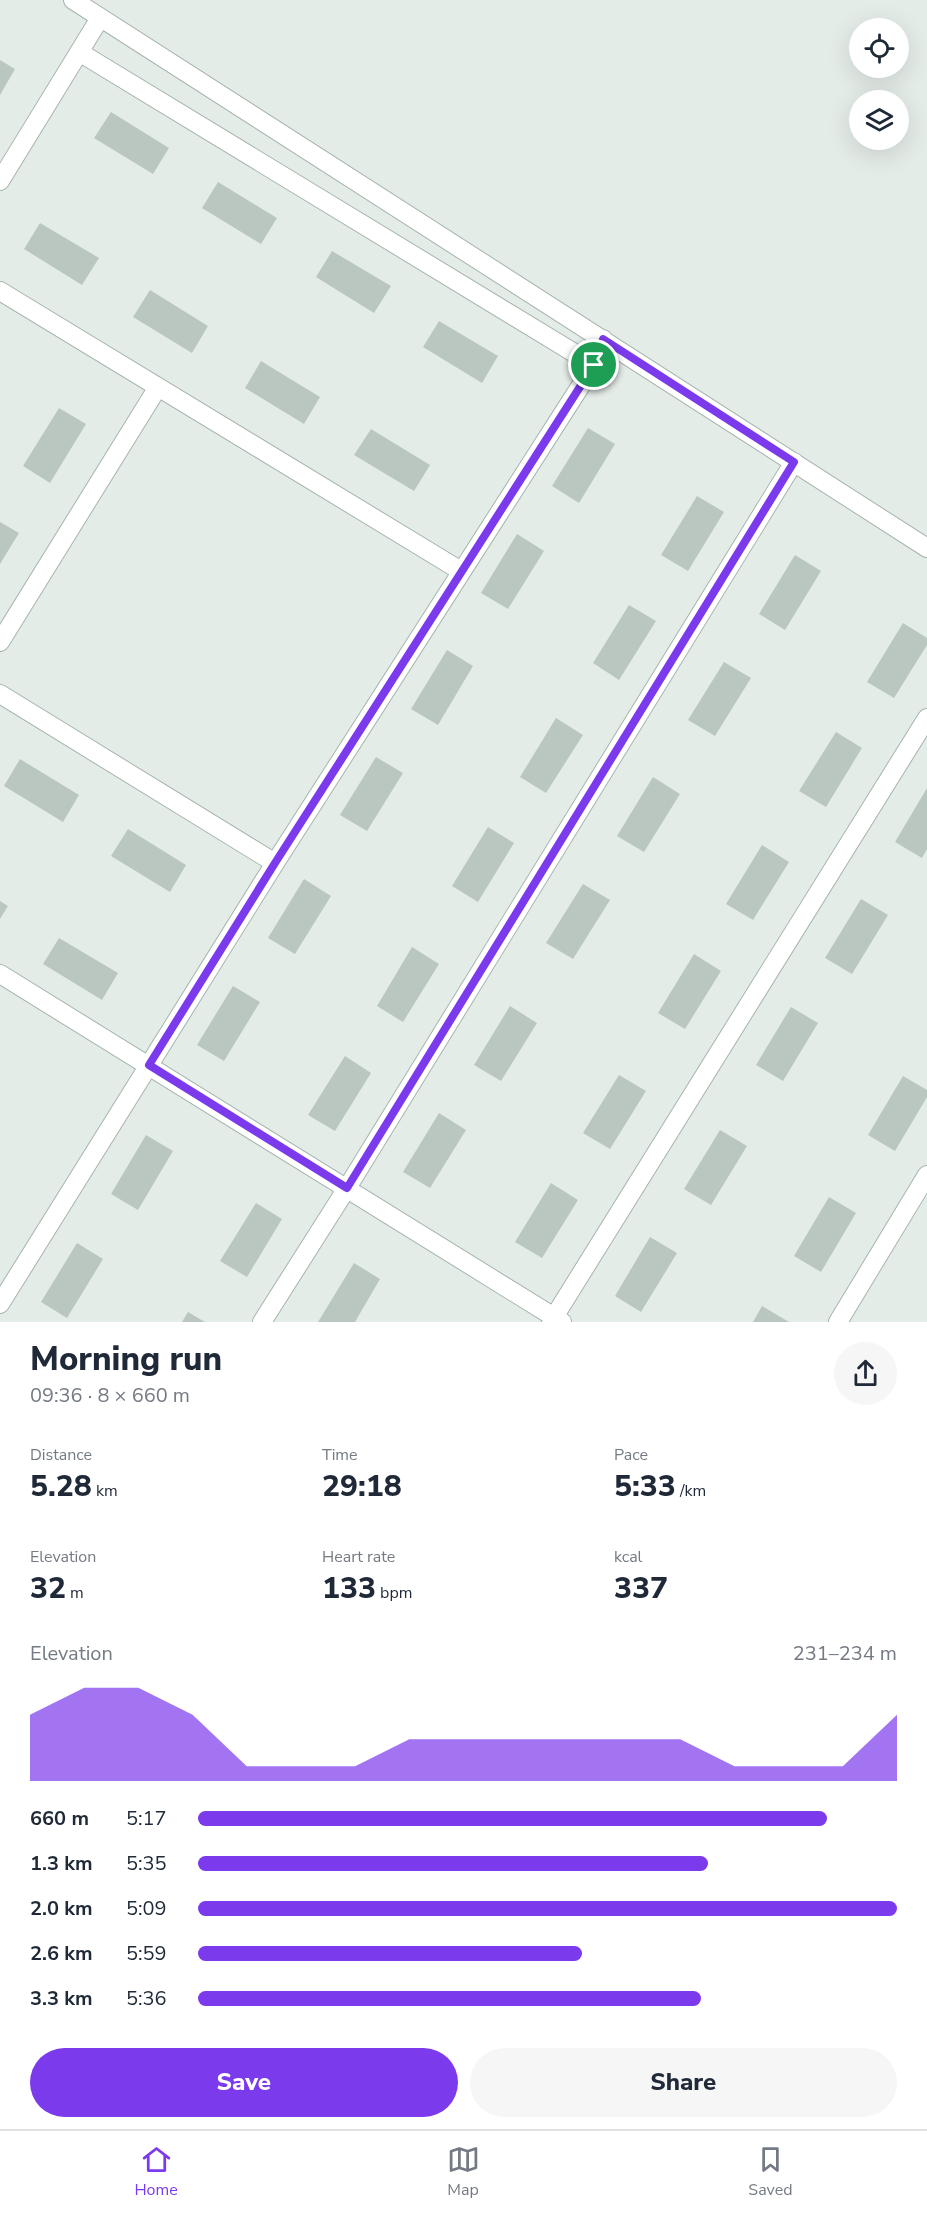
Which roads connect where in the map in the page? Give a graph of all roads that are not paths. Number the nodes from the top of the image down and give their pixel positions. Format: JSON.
{"nodes":[{"id":1,"x":73,"y":0,"type":"edge"},
{"id":2,"x":100,"y":18,"type":"junction"},
{"id":3,"x":79,"y":52,"type":"junction"},
{"id":4,"x":0,"y":181,"type":"edge"},
{"id":5,"x":0,"y":291,"type":"edge"},
{"id":6,"x":603,"y":339,"type":"junction"},
{"id":7,"x":594,"y":365,"type":"junction"},
{"id":8,"x":158,"y":387,"type":"junction"},
{"id":9,"x":794,"y":462,"type":"junction"},
{"id":10,"x":927,"y":548,"type":"edge"},
{"id":11,"x":461,"y":571,"type":"junction"},
{"id":12,"x":0,"y":642,"type":"edge"},
{"id":13,"x":0,"y":694,"type":"edge"},
{"id":14,"x":927,"y":718,"type":"edge"},
{"id":15,"x":275,"y":863,"type":"junction"},
{"id":16,"x":0,"y":974,"type":"edge"},
{"id":17,"x":149,"y":1065,"type":"junction"},
{"id":18,"x":927,"y":1176,"type":"edge"},
{"id":19,"x":347,"y":1188,"type":"junction"},
{"id":20,"x":0,"y":1304,"type":"edge"},
{"id":21,"x":556,"y":1320,"type":"edge"},
{"id":22,"x":262,"y":1322,"type":"edge"},
{"id":23,"x":838,"y":1322,"type":"edge"}],
"edges":[{"from":1,"to":2,"type":"street"},
{"from":2,"to":3,"type":"street"},
{"from":2,"to":6,"type":"street"},
{"from":3,"to":4,"type":"street"},
{"from":3,"to":7,"type":"street"},
{"from":5,"to":8,"type":"street"},
{"from":6,"to":7,"type":"street"},
{"from":6,"to":9,"type":"street"},
{"from":7,"to":11,"type":"street"},
{"from":8,"to":11,"type":"street"},
{"from":8,"to":12,"type":"street"},
{"from":9,"to":10,"type":"street"},
{"from":9,"to":19,"type":"street"},
{"from":11,"to":15,"type":"street"},
{"from":13,"to":15,"type":"street"},
{"from":14,"to":21,"type":"street"},
{"from":15,"to":17,"type":"street"},
{"from":16,"to":17,"type":"street"},
{"from":17,"to":19,"type":"street"},
{"from":17,"to":20,"type":"street"},
{"from":18,"to":23,"type":"street"},
{"from":19,"to":21,"type":"street"},
{"from":19,"to":22,"type":"street"}]}
